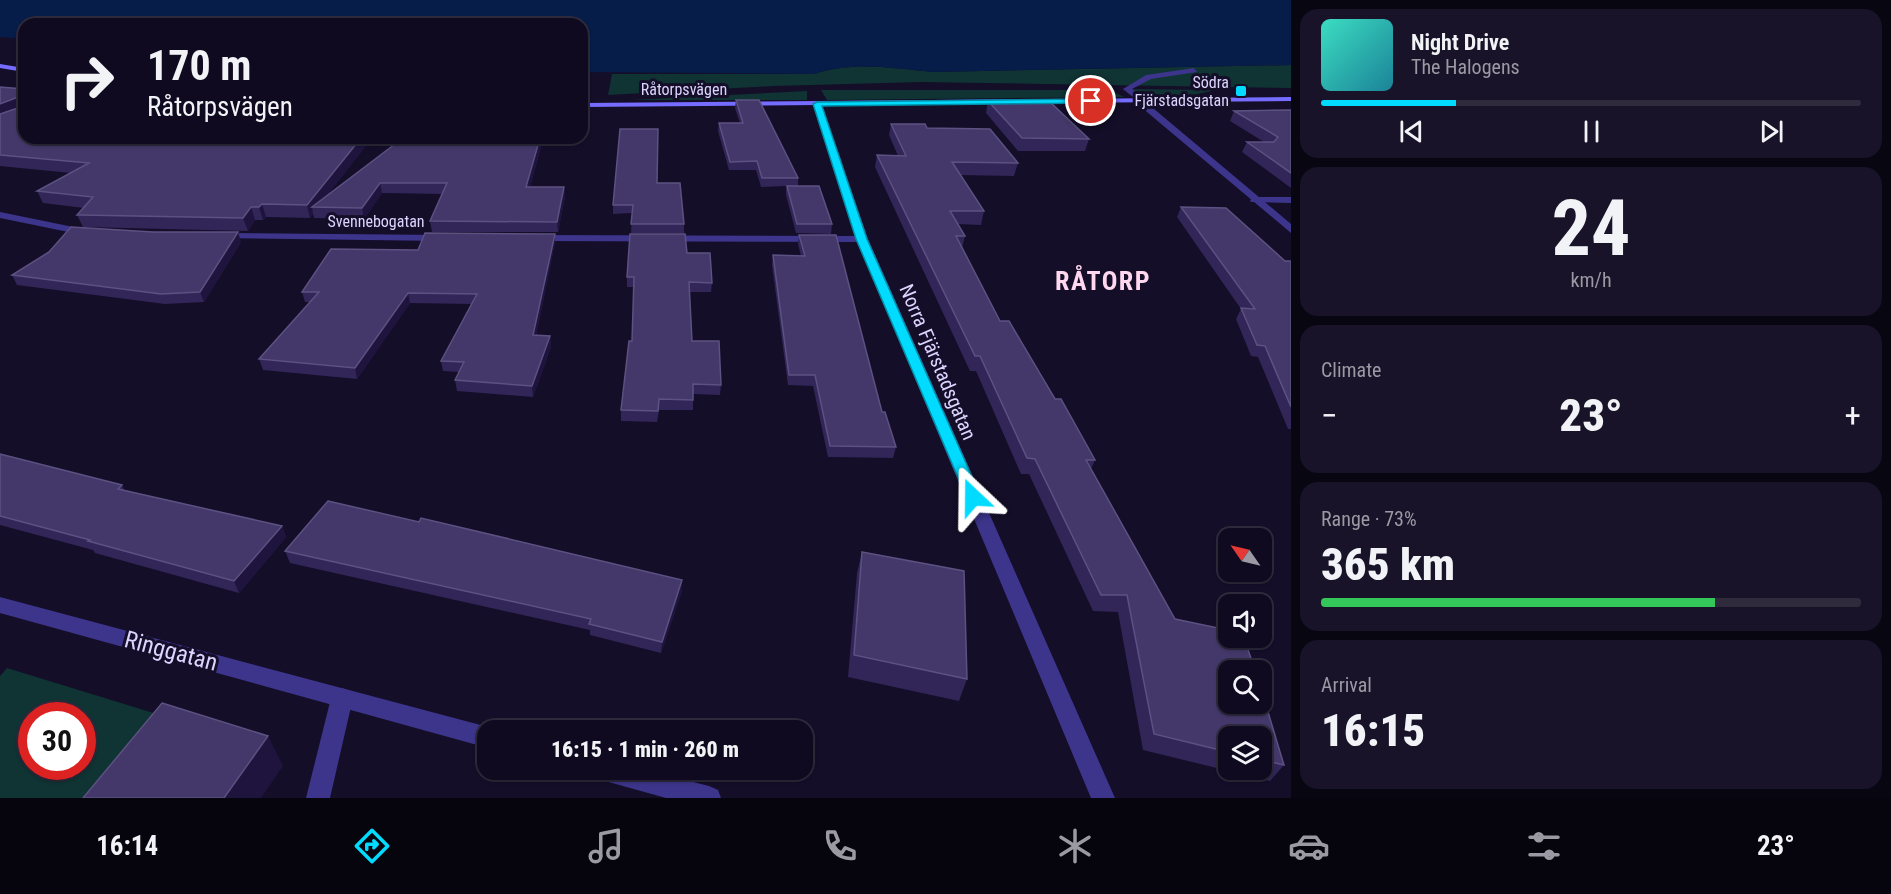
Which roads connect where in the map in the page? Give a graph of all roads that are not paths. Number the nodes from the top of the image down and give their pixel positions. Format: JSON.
{"nodes":[{"id":1,"x":0,"y":66,"type":"edge"},
{"id":2,"x":18,"y":69,"type":"edge"},
{"id":3,"x":1194,"y":70,"type":"dead end"},
{"id":4,"x":1291,"y":99,"type":"edge"},
{"id":5,"x":1140,"y":100,"type":"junction"},
{"id":6,"x":817,"y":104,"type":"junction"},
{"id":7,"x":588,"y":105,"type":"edge"},
{"id":8,"x":1255,"y":200,"type":"junction"},
{"id":9,"x":1291,"y":200,"type":"edge"},
{"id":10,"x":0,"y":215,"type":"edge"},
{"id":11,"x":1291,"y":230,"type":"edge"},
{"id":12,"x":97,"y":233,"type":"edge"},
{"id":13,"x":202,"y":236,"type":"edge"},
{"id":14,"x":451,"y":238,"type":"edge"},
{"id":15,"x":521,"y":238,"type":"edge"},
{"id":16,"x":862,"y":239,"type":"junction"},
{"id":17,"x":0,"y":605,"type":"edge"},
{"id":18,"x":342,"y":698,"type":"junction"},
{"id":19,"x":477,"y":735,"type":"edge"},
{"id":20,"x":642,"y":780,"type":"edge"},
{"id":21,"x":704,"y":797,"type":"edge"},
{"id":22,"x":318,"y":798,"type":"edge"},
{"id":23,"x":1103,"y":798,"type":"edge"}],
"edges":[{"from":1,"to":2,"type":"street"},
{"from":3,"to":5,"type":"street"},
{"from":4,"to":5,"type":"street","name":"Råtorpsvägen"},
{"from":5,"to":6,"type":"street","name":"Råtorpsvägen"},
{"from":5,"to":8,"type":"street"},
{"from":6,"to":7,"type":"street","name":"Råtorpsvägen"},
{"from":6,"to":16,"type":"street","name":"Norra Fjärstadsgatan"},
{"from":8,"to":9,"type":"street"},
{"from":8,"to":11,"type":"street"},
{"from":10,"to":12,"type":"street"},
{"from":13,"to":14,"type":"street","name":"Svennebogatan"},
{"from":15,"to":16,"type":"street"},
{"from":16,"to":23,"type":"street","name":"Norra Fjärstadsgatan"},
{"from":17,"to":18,"type":"street","name":"Ringgatan"},
{"from":18,"to":19,"type":"street","name":"Ringgatan"},
{"from":18,"to":22,"type":"street"},
{"from":20,"to":21,"type":"street"}]}
